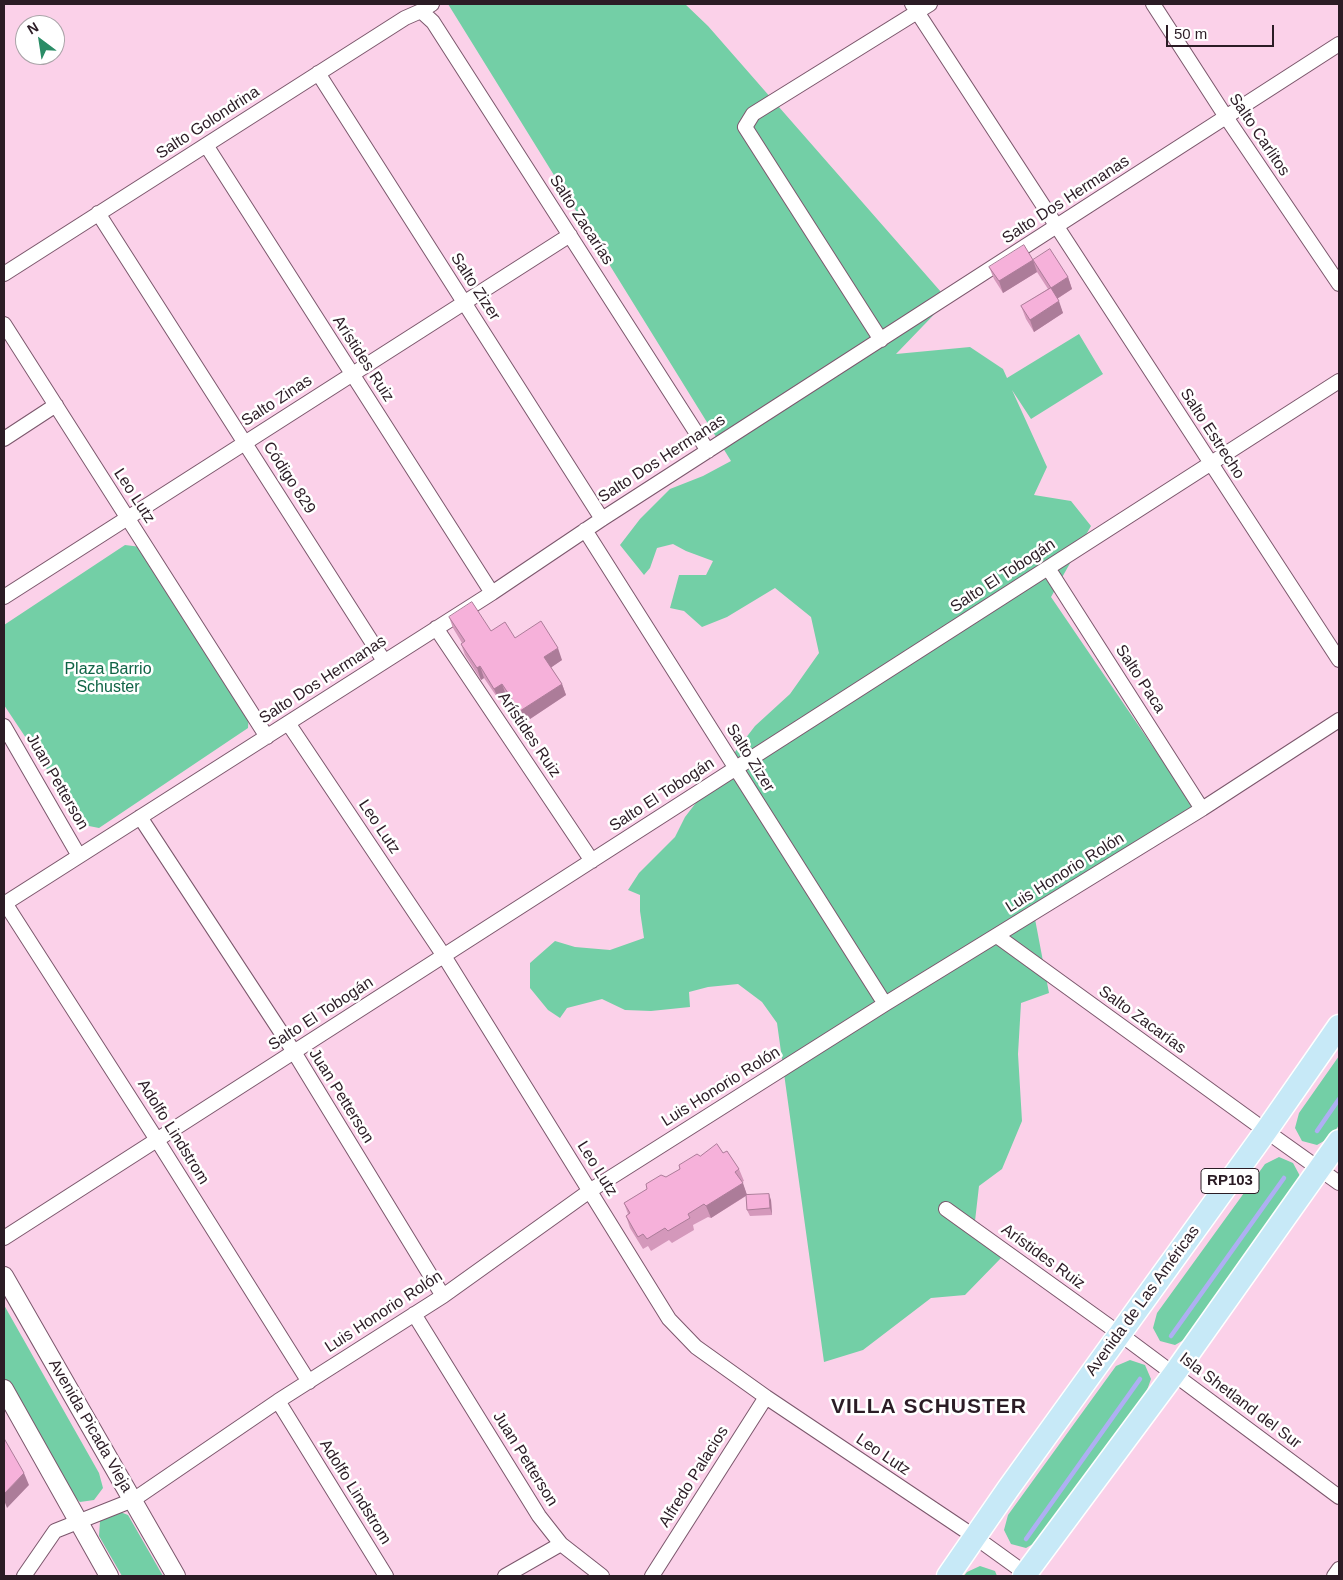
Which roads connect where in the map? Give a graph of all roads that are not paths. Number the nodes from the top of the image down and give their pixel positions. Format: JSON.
{"nodes":[{"id":1,"x":930,"y":4,"type":"edge"},
{"id":2,"x":1153,"y":4,"type":"edge"},
{"id":3,"x":426,"y":7,"type":"edge"},
{"id":4,"x":914,"y":8,"type":"edge"},
{"id":5,"x":1339,"y":44,"type":"edge"},
{"id":6,"x":318,"y":73,"type":"junction"},
{"id":7,"x":1226,"y":117,"type":"junction"},
{"id":8,"x":206,"y":145,"type":"junction"},
{"id":9,"x":98,"y":213,"type":"junction"},
{"id":10,"x":1056,"y":226,"type":"junction"},
{"id":11,"x":570,"y":235,"type":"junction"},
{"id":12,"x":4,"y":274,"type":"edge"},
{"id":13,"x":1339,"y":284,"type":"edge"},
{"id":14,"x":464,"y":303,"type":"junction"},
{"id":15,"x":4,"y":324,"type":"edge"},
{"id":16,"x":880,"y":340,"type":"junction"},
{"id":17,"x":352,"y":374,"type":"junction"},
{"id":18,"x":1339,"y":381,"type":"edge"},
{"id":19,"x":56,"y":405,"type":"junction"},
{"id":20,"x":4,"y":439,"type":"edge"},
{"id":21,"x":245,"y":443,"type":"junction"},
{"id":22,"x":708,"y":451,"type":"junction"},
{"id":23,"x":1211,"y":464,"type":"junction"},
{"id":24,"x":128,"y":518,"type":"junction"},
{"id":25,"x":602,"y":519,"type":"junction"},
{"id":26,"x":585,"y":530,"type":"junction"},
{"id":27,"x":1048,"y":568,"type":"junction"},
{"id":28,"x":492,"y":593,"type":"junction"},
{"id":29,"x":4,"y":597,"type":"edge"},
{"id":30,"x":436,"y":628,"type":"junction"},
{"id":31,"x":1339,"y":660,"type":"edge"},
{"id":32,"x":384,"y":661,"type":"junction"},
{"id":33,"x":1339,"y":720,"type":"edge"},
{"id":34,"x":288,"y":723,"type":"junction"},
{"id":35,"x":4,"y":726,"type":"edge"},
{"id":36,"x":267,"y":737,"type":"junction"},
{"id":37,"x":736,"y":768,"type":"junction"},
{"id":38,"x":1202,"y":809,"type":"junction"},
{"id":39,"x":140,"y":817,"type":"junction"},
{"id":40,"x":79,"y":856,"type":"junction"},
{"id":41,"x":592,"y":861,"type":"junction"},
{"id":42,"x":4,"y":903,"type":"edge"},
{"id":43,"x":997,"y":936,"type":"junction"},
{"id":44,"x":444,"y":956,"type":"junction"},
{"id":45,"x":884,"y":1004,"type":"junction"},
{"id":46,"x":1339,"y":1026,"type":"edge"},
{"id":47,"x":294,"y":1052,"type":"junction"},
{"id":48,"x":1266,"y":1132,"type":"junction"},
{"id":49,"x":157,"y":1140,"type":"junction"},
{"id":50,"x":1339,"y":1141,"type":"edge"},
{"id":51,"x":1319,"y":1169,"type":"junction"},
{"id":52,"x":1339,"y":1183,"type":"edge"},
{"id":53,"x":591,"y":1190,"type":"junction"},
{"id":54,"x":946,"y":1209,"type":"dead end"},
{"id":55,"x":4,"y":1238,"type":"edge"},
{"id":56,"x":4,"y":1276,"type":"edge"},
{"id":57,"x":443,"y":1296,"type":"junction"},
{"id":58,"x":414,"y":1314,"type":"junction"},
{"id":59,"x":1120,"y":1334,"type":"junction"},
{"id":60,"x":1174,"y":1374,"type":"junction"},
{"id":61,"x":309,"y":1382,"type":"junction"},
{"id":62,"x":4,"y":1389,"type":"edge"},
{"id":63,"x":766,"y":1397,"type":"junction"},
{"id":64,"x":278,"y":1402,"type":"junction"},
{"id":65,"x":1339,"y":1497,"type":"edge"},
{"id":66,"x":133,"y":1500,"type":"junction"},
{"id":67,"x":79,"y":1523,"type":"junction"},
{"id":68,"x":975,"y":1537,"type":"junction"},
{"id":69,"x":561,"y":1544,"type":"junction"},
{"id":70,"x":1339,"y":1569,"type":"edge"},
{"id":71,"x":1026,"y":1575,"type":"edge"},
{"id":72,"x":24,"y":1576,"type":"edge"},
{"id":73,"x":109,"y":1576,"type":"edge"},
{"id":74,"x":176,"y":1576,"type":"edge"},
{"id":75,"x":386,"y":1576,"type":"edge"},
{"id":76,"x":505,"y":1576,"type":"edge"},
{"id":77,"x":602,"y":1576,"type":"edge"},
{"id":78,"x":652,"y":1576,"type":"edge"},
{"id":79,"x":948,"y":1576,"type":"edge"},
{"id":80,"x":1334,"y":1576,"type":"edge"}],
"edges":[{"from":1,"to":4,"type":"street"},
{"from":2,"to":7,"type":"street","name":"Salto Carlitos"},
{"from":3,"to":6,"type":"street","name":"Salto Golondrina"},
{"from":3,"to":11,"type":"street","name":"Salto Zacarías"},
{"from":4,"to":10,"type":"street","name":"Salto Estrecho"},
{"from":4,"to":16,"type":"street"},
{"from":5,"to":7,"type":"street","name":"Salto Dos Hermanas"},
{"from":6,"to":8,"type":"street","name":"Salto Golondrina"},
{"from":6,"to":14,"type":"street","name":"Salto Zizer"},
{"from":7,"to":10,"type":"street","name":"Salto Dos Hermanas"},
{"from":7,"to":13,"type":"street","name":"Salto Carlitos"},
{"from":8,"to":9,"type":"street","name":"Salto Golondrina"},
{"from":8,"to":17,"type":"street","name":"Arístides Ruiz"},
{"from":9,"to":12,"type":"street","name":"Salto Golondrina"},
{"from":9,"to":21,"type":"street","name":"Código 829"},
{"from":10,"to":16,"type":"street","name":"Salto Dos Hermanas"},
{"from":10,"to":23,"type":"street","name":"Salto Estrecho"},
{"from":11,"to":14,"type":"street","name":"Salto Zinas"},
{"from":11,"to":22,"type":"street","name":"Salto Zacarías"},
{"from":14,"to":17,"type":"street","name":"Salto Zinas"},
{"from":14,"to":25,"type":"street","name":"Salto Zizer"},
{"from":15,"to":19,"type":"street","name":"Leo Lutz"},
{"from":16,"to":22,"type":"street","name":"Salto Dos Hermanas"},
{"from":17,"to":21,"type":"street","name":"Salto Zinas"},
{"from":17,"to":28,"type":"street","name":"Arístides Ruiz"},
{"from":18,"to":23,"type":"street","name":"Salto El Tobogán"},
{"from":19,"to":20,"type":"street"},
{"from":19,"to":24,"type":"street","name":"Leo Lutz"},
{"from":21,"to":24,"type":"street","name":"Salto Zinas"},
{"from":21,"to":32,"type":"street","name":"Código 829"},
{"from":22,"to":25,"type":"street","name":"Salto Dos Hermanas"},
{"from":23,"to":27,"type":"street","name":"Salto El Tobogán"},
{"from":23,"to":31,"type":"street","name":"Salto Estrecho"},
{"from":24,"to":29,"type":"street","name":"Salto Zinas"},
{"from":24,"to":36,"type":"street","name":"Leo Lutz"},
{"from":25,"to":26,"type":"street","name":"Salto Dos Hermanas"},
{"from":26,"to":28,"type":"street","name":"Salto Dos Hermanas"},
{"from":26,"to":37,"type":"street","name":"Salto Zizer"},
{"from":27,"to":37,"type":"street","name":"Salto El Tobogán"},
{"from":27,"to":38,"type":"street","name":"Salto Paca"},
{"from":28,"to":30,"type":"street","name":"Salto Dos Hermanas"},
{"from":30,"to":32,"type":"street","name":"Salto Dos Hermanas"},
{"from":30,"to":41,"type":"street","name":"Arístides Ruiz"},
{"from":32,"to":34,"type":"street","name":"Salto Dos Hermanas"},
{"from":33,"to":38,"type":"street","name":"Luis Honorio Rolón"},
{"from":34,"to":36,"type":"street","name":"Salto Dos Hermanas"},
{"from":34,"to":44,"type":"street","name":"Leo Lutz"},
{"from":35,"to":40,"type":"street","name":"Juan Petterson"},
{"from":36,"to":39,"type":"street","name":"Salto Dos Hermanas"},
{"from":37,"to":41,"type":"street","name":"Salto El Tobogán"},
{"from":37,"to":45,"type":"street","name":"Salto Zizer"},
{"from":38,"to":43,"type":"street","name":"Luis Honorio Rolón"},
{"from":39,"to":40,"type":"street","name":"Salto Dos Hermanas"},
{"from":39,"to":47,"type":"street","name":"Juan Petterson"},
{"from":40,"to":42,"type":"street","name":"Salto Dos Hermanas"},
{"from":41,"to":44,"type":"street","name":"Salto El Tobogán"},
{"from":42,"to":49,"type":"street","name":"Adolfo Lindstrom"},
{"from":43,"to":45,"type":"street","name":"Luis Honorio Rolón"},
{"from":43,"to":48,"type":"street","name":"Salto Zacarías"},
{"from":44,"to":47,"type":"street","name":"Salto El Tobogán"},
{"from":44,"to":53,"type":"street","name":"Leo Lutz"},
{"from":45,"to":53,"type":"street","name":"Luis Honorio Rolón"},
{"from":46,"to":48,"type":"main road","name":"Avenida de Las Américas","number":"RP103"},
{"from":47,"to":49,"type":"street","name":"Salto El Tobogán"},
{"from":47,"to":57,"type":"street","name":"Juan Petterson"},
{"from":48,"to":51,"type":"street","name":"Salto Zacarías"},
{"from":48,"to":59,"type":"main road","name":"Avenida de Las Américas","number":"RP103"},
{"from":49,"to":55,"type":"street","name":"Salto El Tobogán"},
{"from":49,"to":61,"type":"street","name":"Adolfo Lindstrom"},
{"from":50,"to":51,"type":"main road"},
{"from":51,"to":52,"type":"street","name":"Salto Zacarías"},
{"from":51,"to":60,"type":"main road"},
{"from":53,"to":57,"type":"street","name":"Luis Honorio Rolón"},
{"from":53,"to":63,"type":"street","name":"Leo Lutz"},
{"from":54,"to":59,"type":"street","name":"Arístides Ruiz"},
{"from":56,"to":66,"type":"street","name":"Avenida Picada Vieja"},
{"from":57,"to":58,"type":"street","name":"Luis Honorio Rolón"},
{"from":58,"to":61,"type":"street","name":"Luis Honorio Rolón"},
{"from":58,"to":69,"type":"street","name":"Juan Petterson"},
{"from":59,"to":60,"type":"street","name":"Isla Shetland del Sur"},
{"from":59,"to":68,"type":"main road","name":"Avenida de Las Américas","number":"RP103"},
{"from":60,"to":65,"type":"street","name":"Isla Shetland del Sur"},
{"from":60,"to":71,"type":"main road"},
{"from":61,"to":64,"type":"street","name":"Luis Honorio Rolón"},
{"from":62,"to":67,"type":"street"},
{"from":63,"to":68,"type":"street","name":"Leo Lutz"},
{"from":63,"to":78,"type":"street","name":"Alfredo Palacios"},
{"from":64,"to":66,"type":"street","name":"Luis Honorio Rolón"},
{"from":64,"to":75,"type":"street","name":"Adolfo Lindstrom"},
{"from":66,"to":67,"type":"street","name":"Luis Honorio Rolón"},
{"from":66,"to":74,"type":"street","name":"Avenida Picada Vieja"},
{"from":67,"to":72,"type":"street","name":"Luis Honorio Rolón"},
{"from":67,"to":73,"type":"street"},
{"from":68,"to":71,"type":"street","name":"Leo Lutz"},
{"from":68,"to":79,"type":"main road","name":"Avenida de Las Américas","number":"RP103"},
{"from":69,"to":76,"type":"street"},
{"from":69,"to":77,"type":"street","name":"Juan Petterson"},
{"from":70,"to":80,"type":"street"}]}
